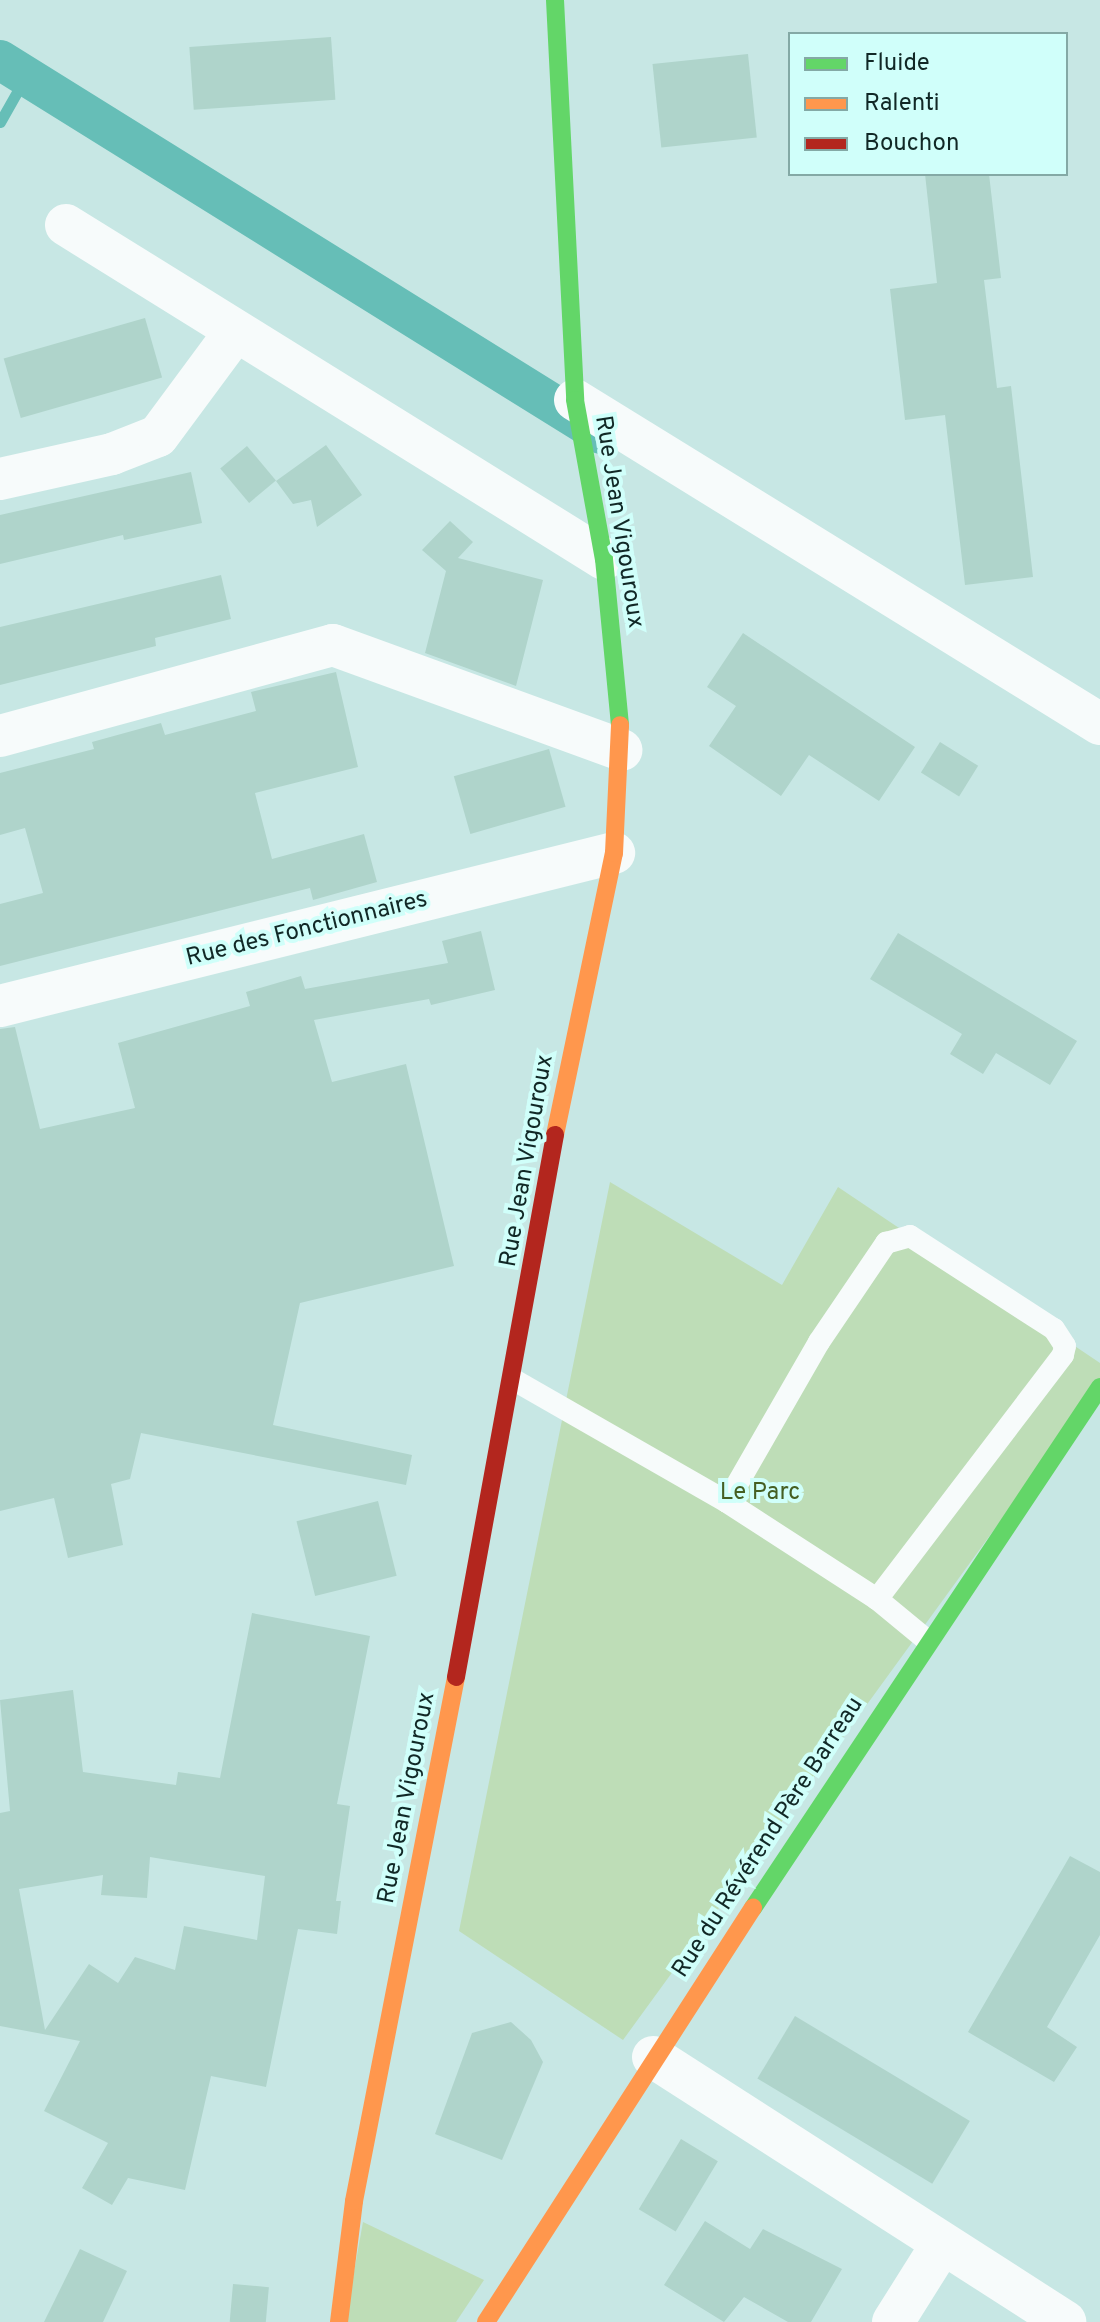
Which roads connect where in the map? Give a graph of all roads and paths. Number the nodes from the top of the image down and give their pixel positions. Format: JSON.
{"nodes":[{"id":1,"x":555,"y":0,"type":"edge"},
{"id":2,"x":66,"y":225,"type":"dead end"},
{"id":3,"x":235,"y":332,"type":"junction"},
{"id":4,"x":575,"y":400,"type":"junction"},
{"id":5,"x":0,"y":479,"type":"edge"},
{"id":6,"x":604,"y":559,"type":"junction"},
{"id":7,"x":1100,"y":724,"type":"edge"},
{"id":8,"x":0,"y":736,"type":"edge"},
{"id":9,"x":622,"y":750,"type":"junction"},
{"id":10,"x":614,"y":853,"type":"junction"},
{"id":11,"x":0,"y":1006,"type":"edge"},
{"id":12,"x":514,"y":1380,"type":"junction"},
{"id":13,"x":1100,"y":1387,"type":"edge"},
{"id":14,"x":727,"y":1502,"type":"junction"},
{"id":15,"x":877,"y":1599,"type":"junction"},
{"id":16,"x":928,"y":1641,"type":"junction"},
{"id":17,"x":653,"y":2057,"type":"junction"},
{"id":18,"x":942,"y":2244,"type":"junction"},
{"id":19,"x":339,"y":2322,"type":"edge"},
{"id":20,"x":486,"y":2322,"type":"edge"},
{"id":21,"x":893,"y":2322,"type":"edge"},
{"id":22,"x":1065,"y":2322,"type":"edge"}],
"edges":[{"from":1,"to":4,"type":"street","name":"Rue Jean Vigouroux"},
{"from":2,"to":3,"type":"street"},
{"from":3,"to":5,"type":"street"},
{"from":3,"to":6,"type":"street"},
{"from":4,"to":6,"type":"street","name":"Rue Jean Vigouroux"},
{"from":4,"to":7,"type":"street"},
{"from":6,"to":9,"type":"street","name":"Rue Jean Vigouroux"},
{"from":8,"to":9,"type":"street"},
{"from":9,"to":10,"type":"street","name":"Rue Jean Vigouroux"},
{"from":10,"to":11,"type":"street","name":"Rue des Fonctionnaires"},
{"from":10,"to":12,"type":"street","name":"Rue Jean Vigouroux"},
{"from":12,"to":14,"type":"lane"},
{"from":12,"to":19,"type":"street","name":"Rue Jean Vigouroux"},
{"from":13,"to":16,"type":"street","name":"Rue du Révérend Père Barreau"},
{"from":14,"to":15,"type":"lane"},
{"from":14,"to":15,"type":"lane"},
{"from":15,"to":16,"type":"lane"},
{"from":16,"to":17,"type":"street","name":"Rue du Révérend Père Barreau"},
{"from":17,"to":18,"type":"street"},
{"from":17,"to":20,"type":"street","name":"Rue du Révérend Père Barreau"},
{"from":18,"to":21,"type":"street"},
{"from":18,"to":22,"type":"street"}]}
